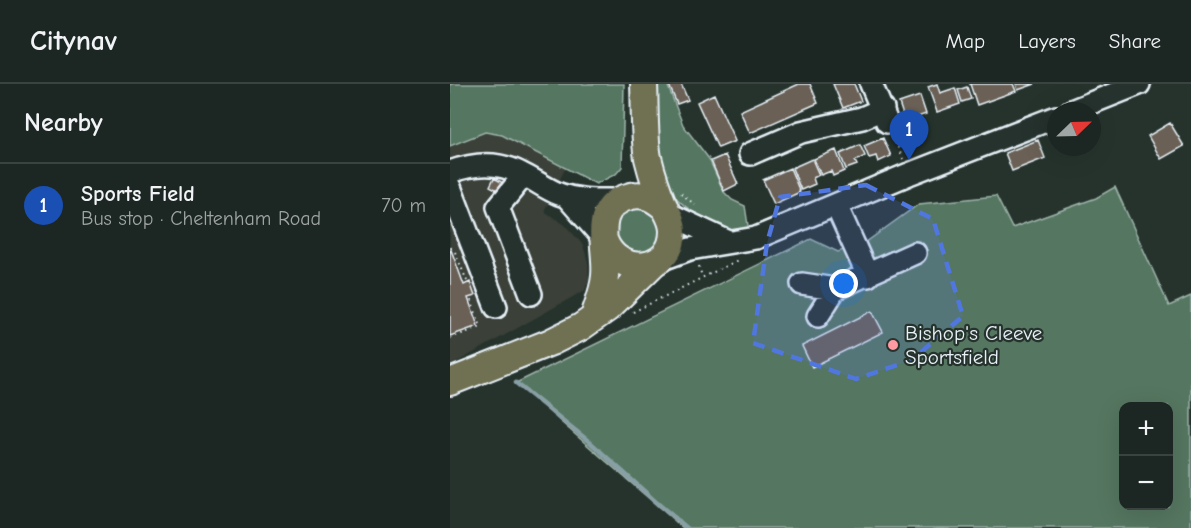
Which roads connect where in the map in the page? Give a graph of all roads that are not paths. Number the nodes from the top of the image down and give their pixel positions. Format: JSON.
{"nodes":[{"id":1,"x":644,"y":84,"type":"edge"},
{"id":2,"x":871,"y":84,"type":"edge"},
{"id":3,"x":1139,"y":84,"type":"edge"},
{"id":4,"x":1094,"y":102,"type":"edge"},
{"id":5,"x":1047,"y":120,"type":"edge"},
{"id":6,"x":750,"y":154,"type":"dead end"},
{"id":7,"x":647,"y":155,"type":"junction"},
{"id":8,"x":450,"y":172,"type":"edge"},
{"id":9,"x":524,"y":175,"type":"junction"},
{"id":10,"x":450,"y":187,"type":"edge"},
{"id":11,"x":566,"y":196,"type":"junction"},
{"id":12,"x":621,"y":200,"type":"junction"},
{"id":13,"x":670,"y":204,"type":"junction"},
{"id":14,"x":836,"y":204,"type":"junction"},
{"id":15,"x":603,"y":239,"type":"junction"},
{"id":16,"x":729,"y":242,"type":"junction"},
{"id":17,"x":915,"y":253,"type":"dead end"},
{"id":18,"x":656,"y":261,"type":"junction"},
{"id":19,"x":868,"y":276,"type":"junction"},
{"id":20,"x":802,"y":285,"type":"dead end"},
{"id":21,"x":835,"y":289,"type":"junction"},
{"id":22,"x":531,"y":294,"type":"dead end"},
{"id":23,"x":488,"y":302,"type":"road end"},
{"id":24,"x":818,"y":316,"type":"dead end"},
{"id":25,"x":594,"y":317,"type":"junction"},
{"id":26,"x":450,"y":382,"type":"edge"}],
"edges":[{"from":1,"to":7,"type":"main road"},
{"from":2,"to":6,"type":"street"},
{"from":3,"to":4,"type":"street"},
{"from":5,"to":14,"type":"street"},
{"from":7,"to":12,"type":"main road"},
{"from":7,"to":13,"type":"main road"},
{"from":8,"to":9,"type":"street"},
{"from":9,"to":11,"type":"street"},
{"from":9,"to":22,"type":"street"},
{"from":10,"to":23,"type":"street"},
{"from":11,"to":12,"type":"street"},
{"from":11,"to":15,"type":"street"},
{"from":12,"to":13,"type":"main road"},
{"from":12,"to":15,"type":"main road"},
{"from":13,"to":16,"type":"street"},
{"from":13,"to":18,"type":"main road"},
{"from":14,"to":16,"type":"street"},
{"from":14,"to":19,"type":"street"},
{"from":15,"to":18,"type":"main road"},
{"from":15,"to":25,"type":"main road"},
{"from":16,"to":18,"type":"street"},
{"from":17,"to":19,"type":"street"},
{"from":18,"to":25,"type":"main road"},
{"from":19,"to":21,"type":"street"},
{"from":20,"to":21,"type":"street"},
{"from":21,"to":24,"type":"street"},
{"from":25,"to":26,"type":"main road"}]}
